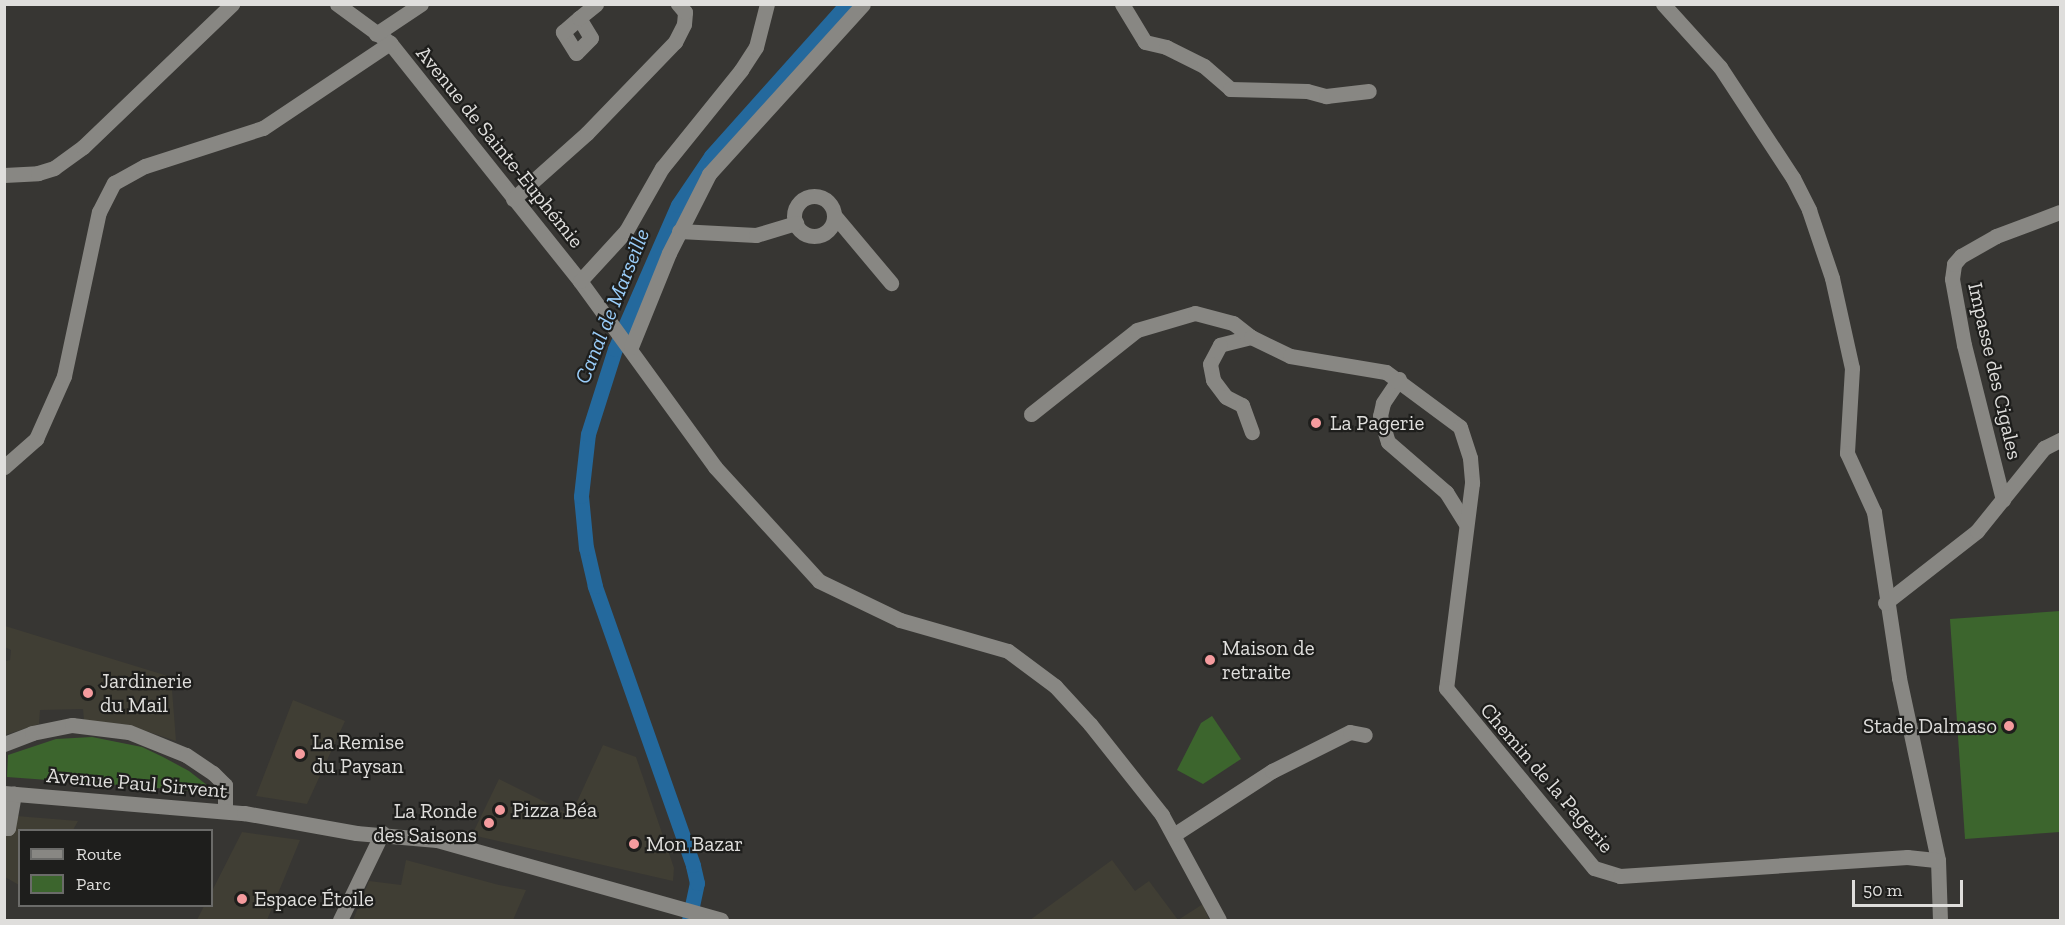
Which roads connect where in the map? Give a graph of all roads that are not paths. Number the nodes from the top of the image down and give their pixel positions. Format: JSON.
{"nodes":[{"id":1,"x":232,"y":4,"type":"edge"},
{"id":2,"x":337,"y":4,"type":"edge"},
{"id":3,"x":422,"y":4,"type":"edge"},
{"id":4,"x":596,"y":4,"type":"edge"},
{"id":5,"x":678,"y":4,"type":"edge"},
{"id":6,"x":767,"y":4,"type":"edge"},
{"id":7,"x":863,"y":4,"type":"edge"},
{"id":8,"x":1122,"y":4,"type":"edge"},
{"id":9,"x":1663,"y":4,"type":"edge"},
{"id":10,"x":579,"y":18,"type":"dead end"},
{"id":11,"x":376,"y":34,"type":"junction"},
{"id":12,"x":390,"y":42,"type":"junction"},
{"id":13,"x":1369,"y":91,"type":"dead end"},
{"id":14,"x":4,"y":175,"type":"edge"},
{"id":15,"x":513,"y":199,"type":"junction"},
{"id":16,"x":2061,"y":212,"type":"edge"},
{"id":17,"x":834,"y":215,"type":"junction"},
{"id":18,"x":795,"y":223,"type":"junction"},
{"id":19,"x":679,"y":231,"type":"junction"},
{"id":20,"x":580,"y":281,"type":"junction"},
{"id":21,"x":891,"y":283,"type":"dead end"},
{"id":22,"x":1251,"y":337,"type":"junction"},
{"id":23,"x":625,"y":340,"type":"junction"},
{"id":24,"x":1399,"y":379,"type":"junction"},
{"id":25,"x":1031,"y":414,"type":"dead end"},
{"id":26,"x":1252,"y":432,"type":"dead end"},
{"id":27,"x":2061,"y":440,"type":"edge"},
{"id":28,"x":4,"y":467,"type":"edge"},
{"id":29,"x":2003,"y":500,"type":"junction"},
{"id":30,"x":1466,"y":523,"type":"junction"},
{"id":31,"x":1886,"y":603,"type":"junction"},
{"id":32,"x":1365,"y":735,"type":"dead end"},
{"id":33,"x":4,"y":744,"type":"edge"},
{"id":34,"x":9,"y":794,"type":"edge"},
{"id":35,"x":225,"y":811,"type":"junction"},
{"id":36,"x":4,"y":828,"type":"edge"},
{"id":37,"x":378,"y":833,"type":"junction"},
{"id":38,"x":1175,"y":834,"type":"junction"},
{"id":39,"x":370,"y":859,"type":"junction"},
{"id":40,"x":1938,"y":860,"type":"junction"},
{"id":41,"x":340,"y":921,"type":"edge"},
{"id":42,"x":348,"y":921,"type":"edge"},
{"id":43,"x":721,"y":921,"type":"edge"},
{"id":44,"x":1219,"y":921,"type":"edge"},
{"id":45,"x":1940,"y":921,"type":"edge"}],
"edges":[{"from":1,"to":14,"type":"street"},
{"from":2,"to":11,"type":"street","name":"Avenue de Sainte-Euphémie"},
{"from":3,"to":11,"type":"street"},
{"from":4,"to":10,"type":"street"},
{"from":5,"to":15,"type":"street"},
{"from":6,"to":20,"type":"street"},
{"from":7,"to":19,"type":"street"},
{"from":8,"to":13,"type":"street"},
{"from":9,"to":31,"type":"street"},
{"from":11,"to":12,"type":"street","name":"Avenue de Sainte-Euphémie"},
{"from":12,"to":15,"type":"street","name":"Avenue de Sainte-Euphémie"},
{"from":12,"to":28,"type":"street"},
{"from":15,"to":20,"type":"street","name":"Avenue de Sainte-Euphémie"},
{"from":16,"to":29,"type":"street","name":"Impasse des Cigales"},
{"from":17,"to":18,"type":"street"},
{"from":17,"to":18,"type":"street"},
{"from":17,"to":21,"type":"street"},
{"from":18,"to":19,"type":"street"},
{"from":19,"to":23,"type":"street"},
{"from":20,"to":23,"type":"street","name":"Avenue de Sainte-Euphémie"},
{"from":22,"to":24,"type":"street","name":"Chemin de la Pagerie"},
{"from":22,"to":25,"type":"street","name":"Chemin de la Pagerie"},
{"from":22,"to":26,"type":"street"},
{"from":23,"to":38,"type":"street","name":"Avenue de Sainte-Euphémie"},
{"from":24,"to":30,"type":"street","name":"Chemin de la Pagerie"},
{"from":24,"to":30,"type":"street"},
{"from":27,"to":29,"type":"street"},
{"from":29,"to":31,"type":"street"},
{"from":30,"to":40,"type":"street","name":"Chemin de la Pagerie"},
{"from":31,"to":40,"type":"street"},
{"from":32,"to":38,"type":"street"},
{"from":33,"to":35,"type":"street"},
{"from":34,"to":35,"type":"street","name":"Avenue Paul Sirvent"},
{"from":34,"to":36,"type":"street"},
{"from":35,"to":37,"type":"street","name":"Avenue Paul Sirvent"},
{"from":37,"to":39,"type":"street"},
{"from":37,"to":43,"type":"street","name":"Avenue Paul Sirvent"},
{"from":38,"to":44,"type":"street","name":"Avenue de Sainte-Euphémie"},
{"from":39,"to":41,"type":"street"},
{"from":39,"to":42,"type":"street"},
{"from":40,"to":45,"type":"street"}]}
